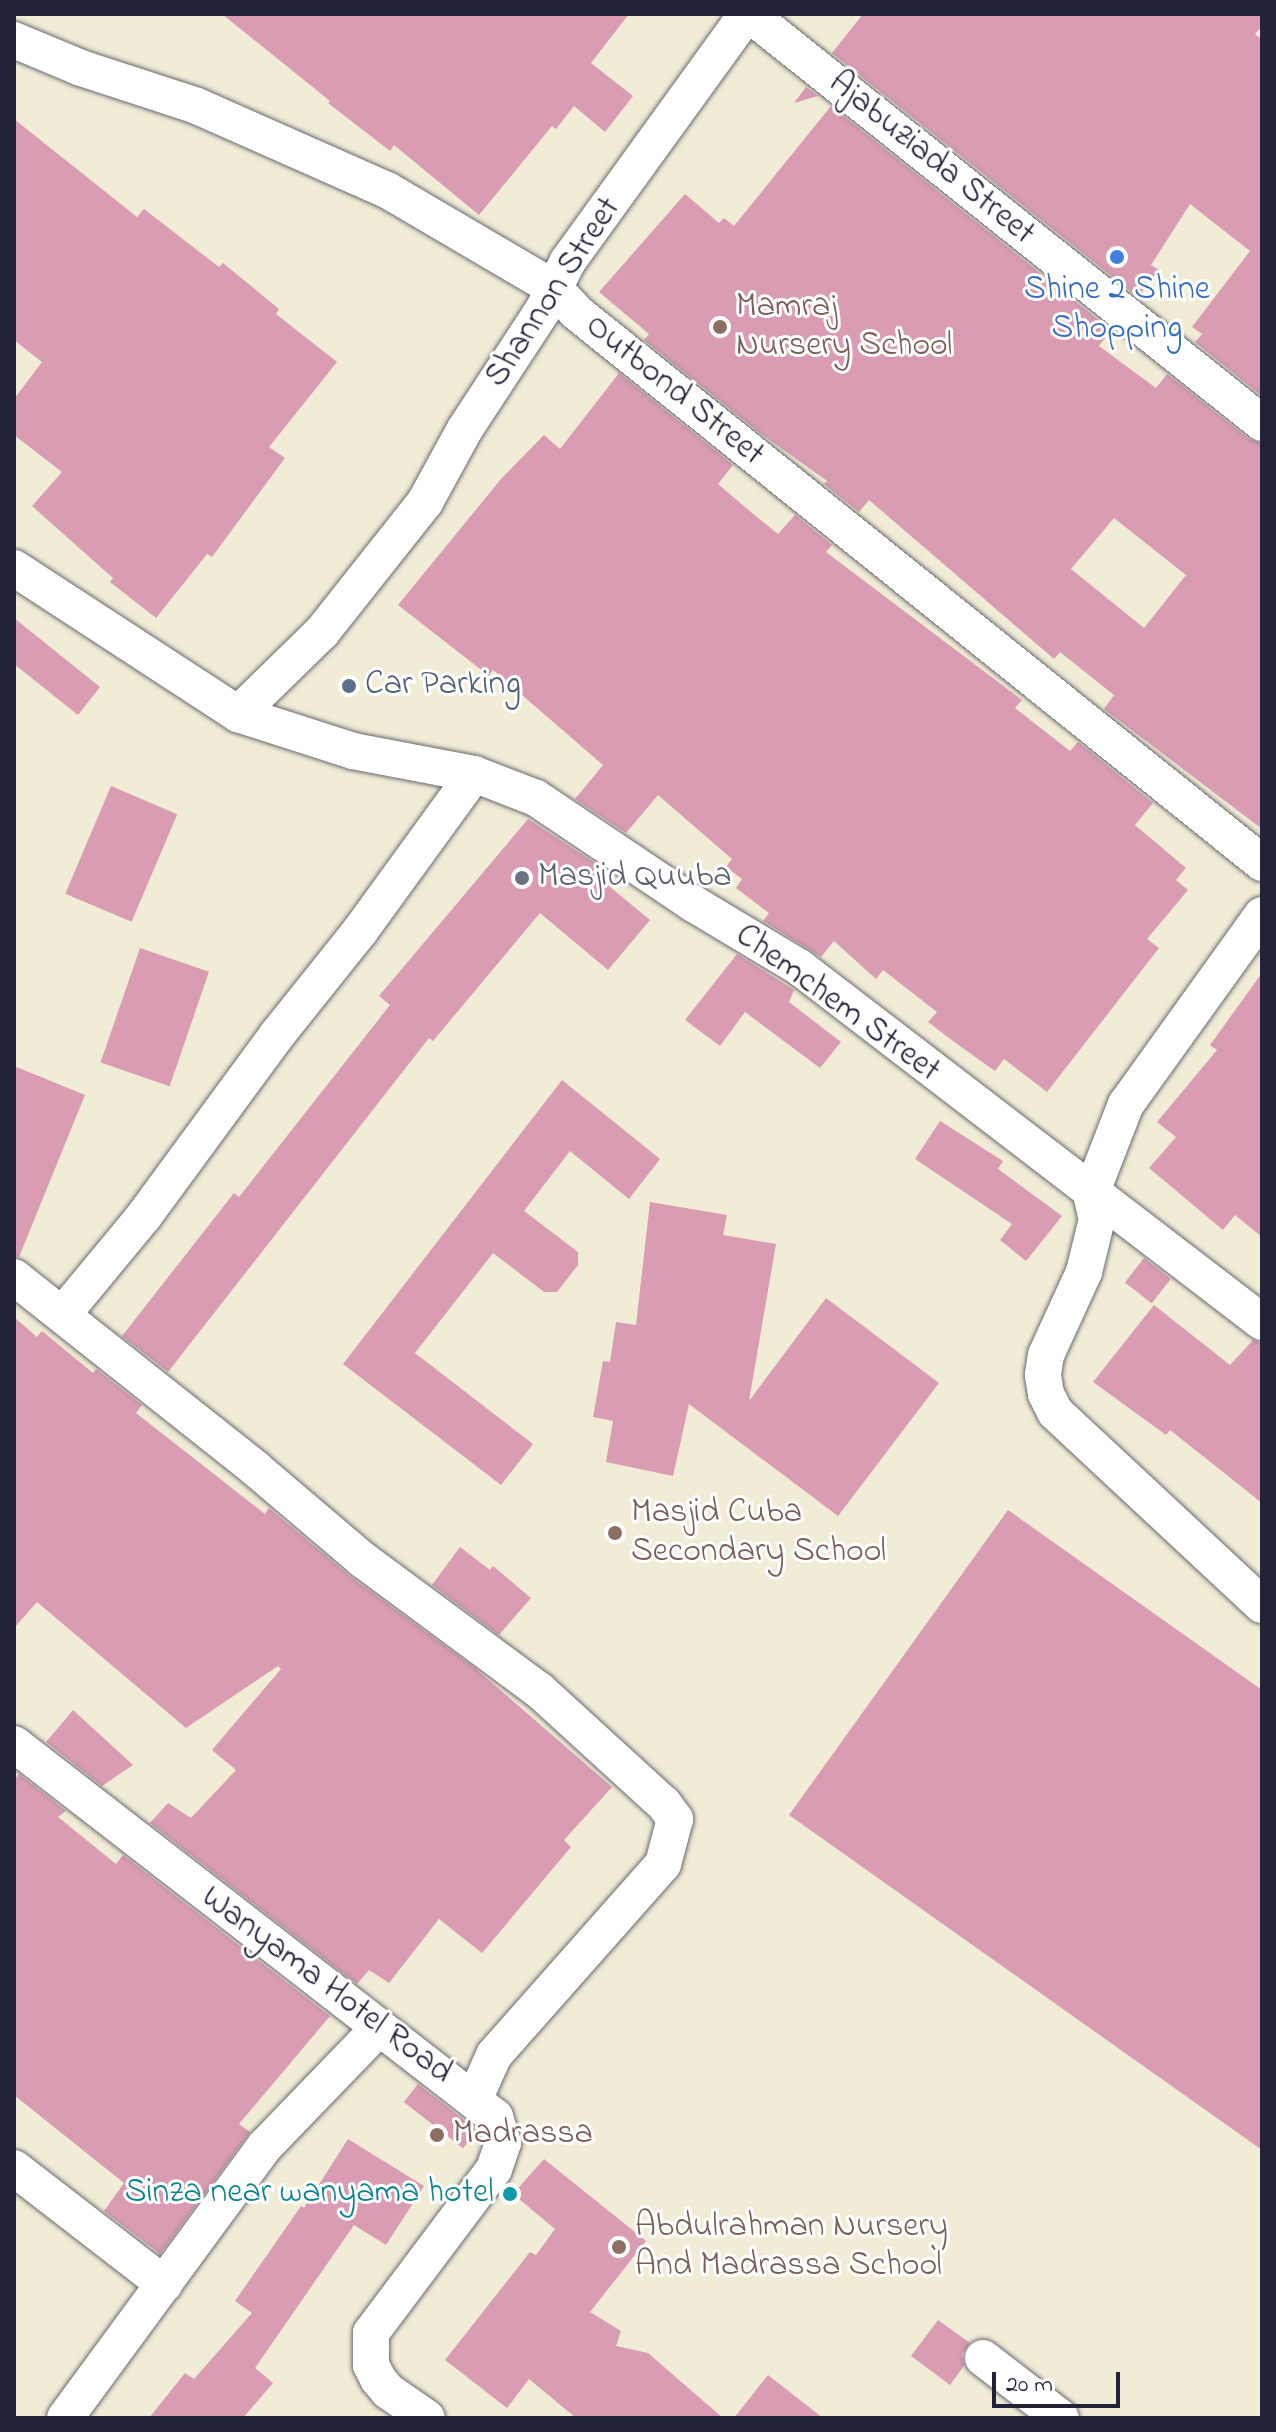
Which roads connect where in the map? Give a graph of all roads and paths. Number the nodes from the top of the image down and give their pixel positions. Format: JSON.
{"nodes":[{"id":1,"x":748,"y":14,"type":"edge"},
{"id":2,"x":14,"y":40,"type":"edge"},
{"id":3,"x":554,"y":288,"type":"junction"},
{"id":4,"x":1262,"y":423,"type":"edge"},
{"id":5,"x":14,"y":568,"type":"edge"},
{"id":6,"x":238,"y":714,"type":"junction"},
{"id":7,"x":474,"y":774,"type":"junction"},
{"id":8,"x":1262,"y":863,"type":"edge"},
{"id":9,"x":1262,"y":915,"type":"edge"},
{"id":10,"x":1091,"y":1194,"type":"junction"},
{"id":11,"x":14,"y":1277,"type":"edge"},
{"id":12,"x":63,"y":1314,"type":"junction"},
{"id":13,"x":1262,"y":1322,"type":"edge"},
{"id":14,"x":1262,"y":1605,"type":"edge"},
{"id":15,"x":14,"y":1744,"type":"edge"},
{"id":16,"x":378,"y":2029,"type":"junction"},
{"id":17,"x":474,"y":2100,"type":"junction"},
{"id":18,"x":14,"y":2168,"type":"edge"},
{"id":19,"x":164,"y":2284,"type":"junction"},
{"id":20,"x":983,"y":2358,"type":"dead end"},
{"id":21,"x":65,"y":2418,"type":"edge"},
{"id":22,"x":427,"y":2418,"type":"edge"},
{"id":23,"x":1061,"y":2418,"type":"edge"}],
"edges":[{"from":1,"to":3,"type":"street","name":"Shannon Street"},
{"from":1,"to":4,"type":"street","name":"Ajabuziada Street"},
{"from":2,"to":3,"type":"street","name":"Outbond Street"},
{"from":3,"to":6,"type":"street","name":"Shannon Street"},
{"from":3,"to":8,"type":"street","name":"Outbond Street"},
{"from":5,"to":6,"type":"street","name":"Chemchem Street"},
{"from":6,"to":7,"type":"street","name":"Chemchem Street"},
{"from":7,"to":10,"type":"street","name":"Chemchem Street"},
{"from":7,"to":12,"type":"street"},
{"from":9,"to":10,"type":"street"},
{"from":10,"to":13,"type":"street","name":"Chemchem Street"},
{"from":10,"to":14,"type":"street"},
{"from":11,"to":12,"type":"street"},
{"from":12,"to":17,"type":"street"},
{"from":15,"to":16,"type":"street","name":"Wanyama Hotel Road"},
{"from":16,"to":17,"type":"street","name":"Wanyama Hotel Road"},
{"from":16,"to":19,"type":"street"},
{"from":17,"to":22,"type":"street","name":"Wanyama Hotel Road"},
{"from":18,"to":19,"type":"street"},
{"from":19,"to":21,"type":"street"},
{"from":20,"to":23,"type":"street"}]}
